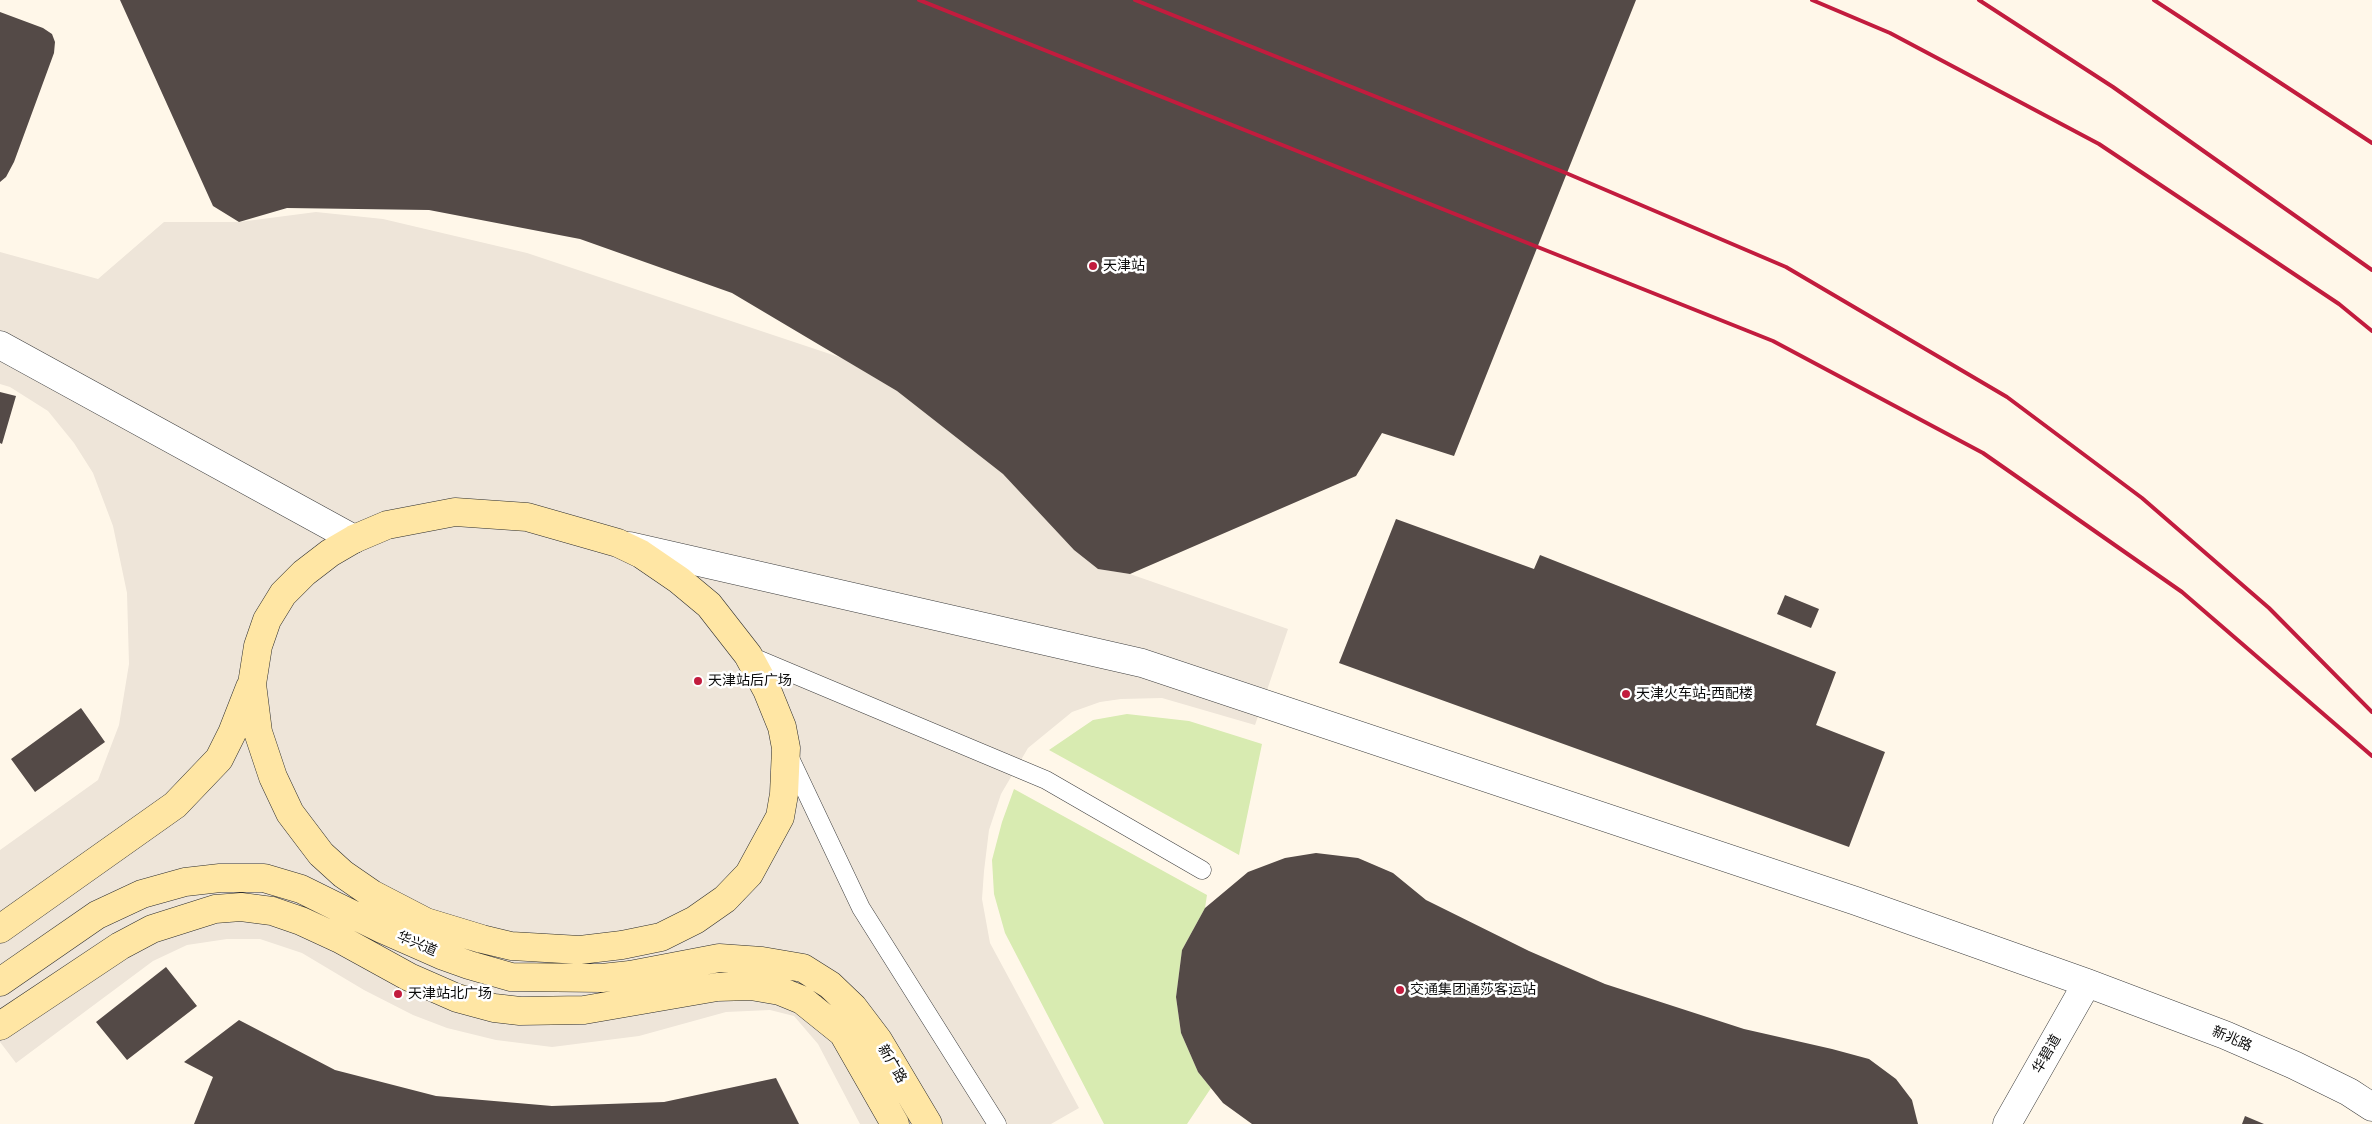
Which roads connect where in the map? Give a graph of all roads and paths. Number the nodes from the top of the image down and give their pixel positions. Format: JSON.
{"nodes":[{"id":1,"x":0,"y":345,"type":"edge"},
{"id":2,"x":354,"y":540,"type":"junction"},
{"id":3,"x":618,"y":544,"type":"junction"},
{"id":4,"x":748,"y":655,"type":"junction"},
{"id":5,"x":252,"y":684,"type":"junction"},
{"id":6,"x":786,"y":748,"type":"junction"},
{"id":7,"x":1202,"y":870,"type":"dead end"},
{"id":8,"x":0,"y":929,"type":"edge"},
{"id":9,"x":0,"y":982,"type":"edge"},
{"id":10,"x":2087,"y":983,"type":"junction"},
{"id":11,"x":852,"y":1007,"type":"joint"},
{"id":12,"x":0,"y":1026,"type":"edge"},
{"id":13,"x":2372,"y":1107,"type":"edge"},
{"id":14,"x":895,"y":1124,"type":"edge"},
{"id":15,"x":928,"y":1124,"type":"edge"},
{"id":16,"x":997,"y":1124,"type":"edge"},
{"id":17,"x":2007,"y":1124,"type":"edge"}],
"edges":[{"from":1,"to":2,"type":"street"},
{"from":2,"to":3,"type":"main road"},
{"from":2,"to":5,"type":"main road"},
{"from":3,"to":4,"type":"main road"},
{"from":3,"to":10,"type":"street","name":"新兆路"},
{"from":4,"to":6,"type":"main road"},
{"from":4,"to":7,"type":"lane"},
{"from":5,"to":6,"type":"main road"},
{"from":5,"to":8,"type":"main road"},
{"from":6,"to":16,"type":"lane"},
{"from":9,"to":11,"type":"main road","name":"华兴道"},
{"from":10,"to":13,"type":"street","name":"新兆路"},
{"from":10,"to":17,"type":"street","name":"华碧道"},
{"from":11,"to":15,"type":"main road","name":"新广路"},
{"from":12,"to":14,"type":"main road"}]}
